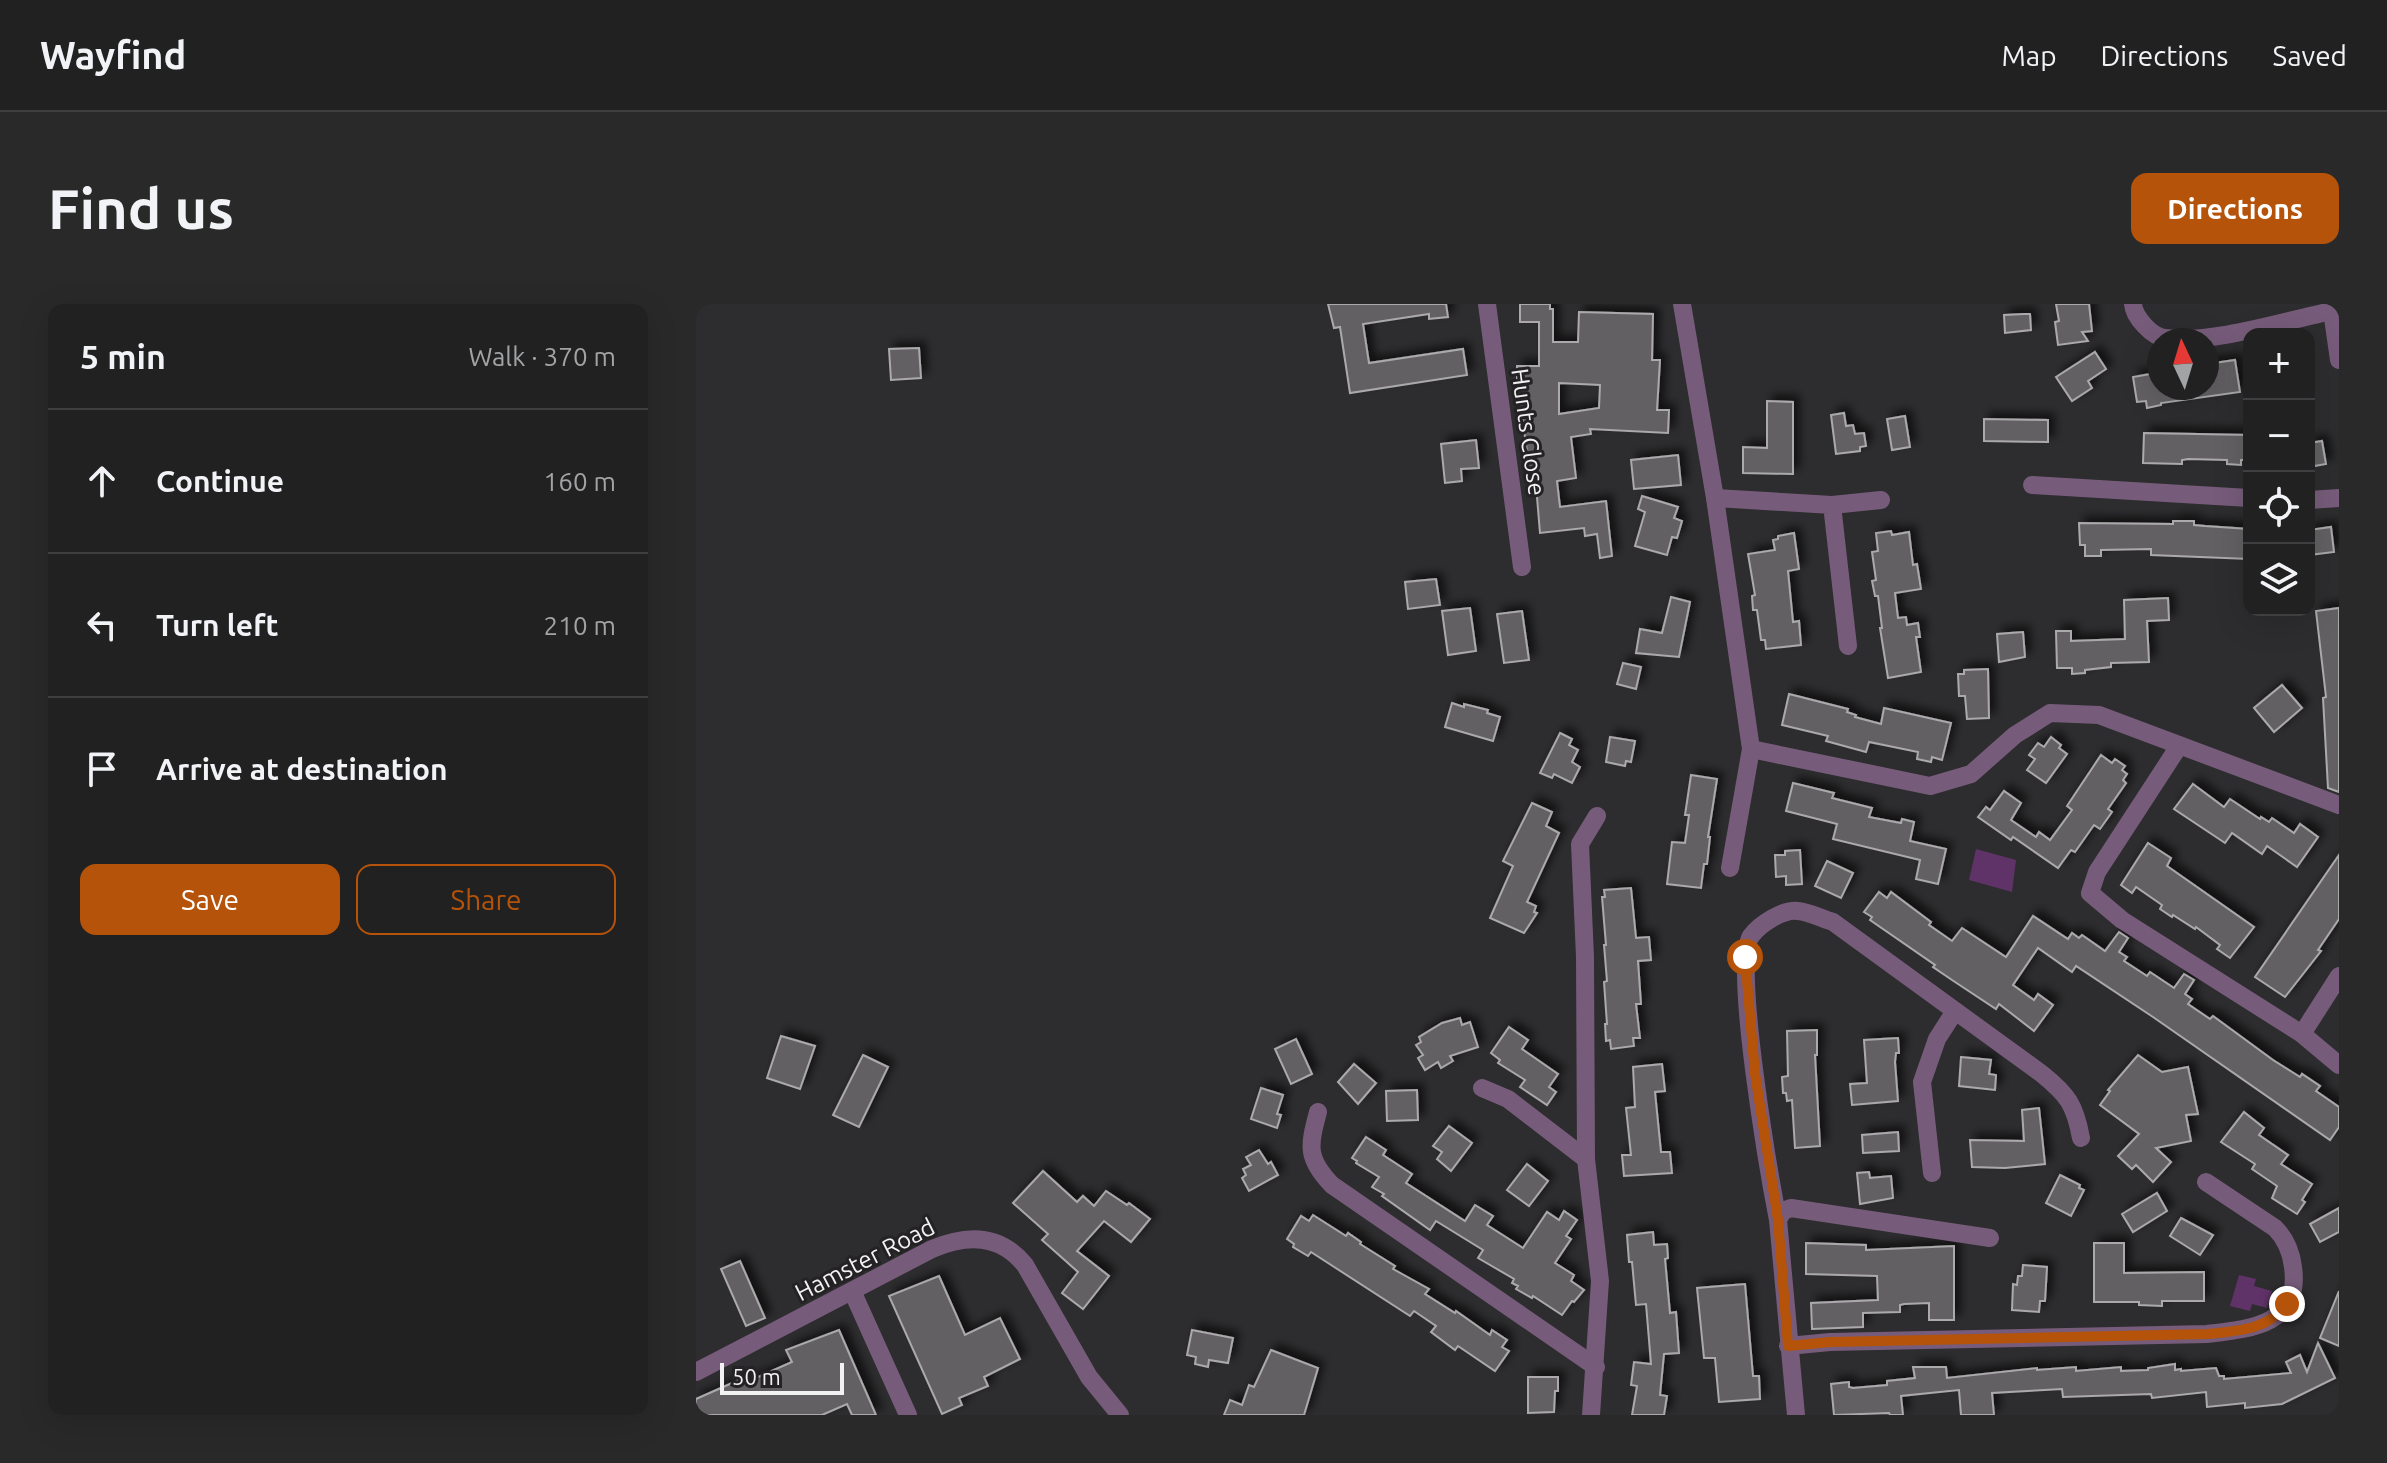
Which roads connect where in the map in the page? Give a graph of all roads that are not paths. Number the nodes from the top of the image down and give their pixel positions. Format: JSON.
{"nodes":[{"id":1,"x":1487,"y":304,"type":"edge"},
{"id":2,"x":1682,"y":304,"type":"edge"},
{"id":3,"x":2133,"y":304,"type":"edge"},
{"id":4,"x":2332,"y":308,"type":"edge"},
{"id":5,"x":2339,"y":360,"type":"edge"},
{"id":6,"x":2032,"y":485,"type":"dead end"},
{"id":7,"x":1715,"y":498,"type":"junction"},
{"id":8,"x":2243,"y":498,"type":"edge"},
{"id":9,"x":2339,"y":498,"type":"edge"},
{"id":10,"x":1881,"y":500,"type":"dead end"},
{"id":11,"x":2315,"y":500,"type":"edge"},
{"id":12,"x":1832,"y":505,"type":"junction"},
{"id":13,"x":1522,"y":567,"type":"dead end"},
{"id":14,"x":1848,"y":646,"type":"dead end"},
{"id":15,"x":2179,"y":746,"type":"junction"},
{"id":16,"x":1751,"y":749,"type":"junction"},
{"id":17,"x":2339,"y":805,"type":"edge"},
{"id":18,"x":1597,"y":816,"type":"dead end"},
{"id":19,"x":1730,"y":868,"type":"dead end"},
{"id":20,"x":2339,"y":976,"type":"edge"},
{"id":21,"x":1955,"y":1011,"type":"junction"},
{"id":22,"x":2302,"y":1034,"type":"junction"},
{"id":23,"x":2339,"y":1065,"type":"edge"},
{"id":24,"x":1482,"y":1088,"type":"dead end"},
{"id":25,"x":1318,"y":1112,"type":"dead end"},
{"id":26,"x":2081,"y":1138,"type":"dead end"},
{"id":27,"x":1586,"y":1159,"type":"junction"},
{"id":28,"x":1932,"y":1173,"type":"dead end"},
{"id":29,"x":2206,"y":1182,"type":"dead end"},
{"id":30,"x":1778,"y":1220,"type":"junction"},
{"id":31,"x":1990,"y":1238,"type":"dead end"},
{"id":32,"x":853,"y":1293,"type":"junction"},
{"id":33,"x":1788,"y":1346,"type":"junction"},
{"id":34,"x":1596,"y":1367,"type":"junction"},
{"id":35,"x":696,"y":1372,"type":"edge"},
{"id":36,"x":908,"y":1415,"type":"edge"},
{"id":37,"x":1120,"y":1415,"type":"edge"},
{"id":38,"x":1591,"y":1415,"type":"edge"},
{"id":39,"x":1796,"y":1415,"type":"edge"}],
"edges":[{"from":1,"to":13,"type":"street","name":"Hunts Close"},
{"from":2,"to":7,"type":"street"},
{"from":3,"to":4,"type":"street"},
{"from":4,"to":5,"type":"street"},
{"from":6,"to":8,"type":"street"},
{"from":7,"to":12,"type":"street"},
{"from":7,"to":16,"type":"street"},
{"from":9,"to":11,"type":"street"},
{"from":10,"to":12,"type":"street"},
{"from":12,"to":14,"type":"street"},
{"from":15,"to":16,"type":"street"},
{"from":15,"to":17,"type":"street"},
{"from":15,"to":22,"type":"street"},
{"from":16,"to":19,"type":"street"},
{"from":18,"to":27,"type":"street"},
{"from":20,"to":22,"type":"street"},
{"from":21,"to":26,"type":"street"},
{"from":21,"to":28,"type":"street"},
{"from":21,"to":30,"type":"street"},
{"from":22,"to":23,"type":"street"},
{"from":24,"to":27,"type":"street"},
{"from":25,"to":34,"type":"street"},
{"from":27,"to":34,"type":"street"},
{"from":29,"to":33,"type":"street"},
{"from":30,"to":31,"type":"street"},
{"from":30,"to":33,"type":"street"},
{"from":32,"to":35,"type":"street","name":"Hamster Road"},
{"from":32,"to":36,"type":"street"},
{"from":32,"to":37,"type":"street","name":"Hamster Road"},
{"from":33,"to":39,"type":"street"},
{"from":34,"to":38,"type":"street"}]}
